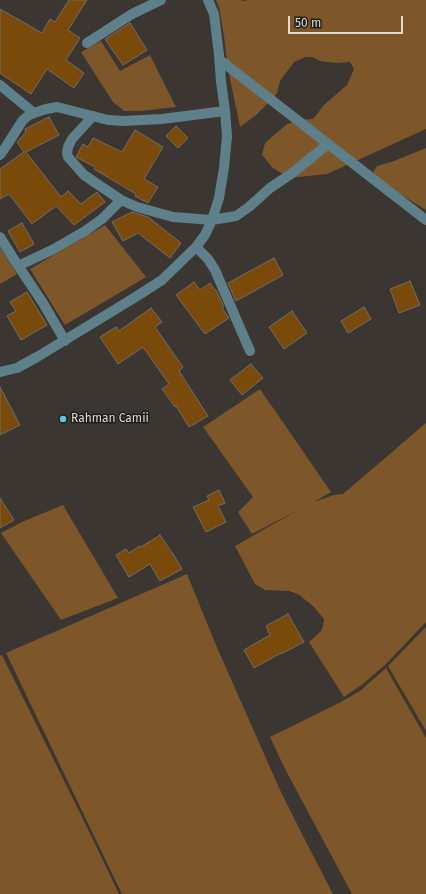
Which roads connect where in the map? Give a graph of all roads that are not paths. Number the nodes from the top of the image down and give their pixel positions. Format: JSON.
{"nodes":[{"id":1,"x":160,"y":0,"type":"edge"},
{"id":2,"x":208,"y":0,"type":"edge"},
{"id":3,"x":86,"y":43,"type":"dead end"},
{"id":4,"x":220,"y":60,"type":"junction"},
{"id":5,"x":0,"y":85,"type":"edge"},
{"id":6,"x":225,"y":111,"type":"junction"},
{"id":7,"x":34,"y":113,"type":"junction"},
{"id":8,"x":92,"y":116,"type":"junction"},
{"id":9,"x":328,"y":144,"type":"junction"},
{"id":10,"x":0,"y":155,"type":"edge"},
{"id":11,"x":121,"y":200,"type":"junction"},
{"id":12,"x":212,"y":220,"type":"junction"},
{"id":13,"x":426,"y":220,"type":"edge"},
{"id":14,"x":0,"y":237,"type":"edge"},
{"id":15,"x":196,"y":247,"type":"junction"},
{"id":16,"x":18,"y":266,"type":"junction"},
{"id":17,"x":65,"y":341,"type":"junction"},
{"id":18,"x":250,"y":351,"type":"dead end"},
{"id":19,"x":0,"y":372,"type":"edge"}],
"edges":[{"from":1,"to":3,"type":"street"},
{"from":2,"to":4,"type":"street"},
{"from":4,"to":6,"type":"street"},
{"from":4,"to":9,"type":"street"},
{"from":5,"to":7,"type":"street"},
{"from":6,"to":8,"type":"street"},
{"from":6,"to":12,"type":"street"},
{"from":7,"to":8,"type":"street"},
{"from":7,"to":10,"type":"street"},
{"from":8,"to":11,"type":"street"},
{"from":9,"to":12,"type":"street"},
{"from":9,"to":13,"type":"street"},
{"from":11,"to":12,"type":"street"},
{"from":11,"to":16,"type":"street"},
{"from":12,"to":15,"type":"street"},
{"from":14,"to":16,"type":"street"},
{"from":15,"to":17,"type":"street"},
{"from":15,"to":18,"type":"street"},
{"from":16,"to":17,"type":"street"},
{"from":17,"to":19,"type":"street"}]}
